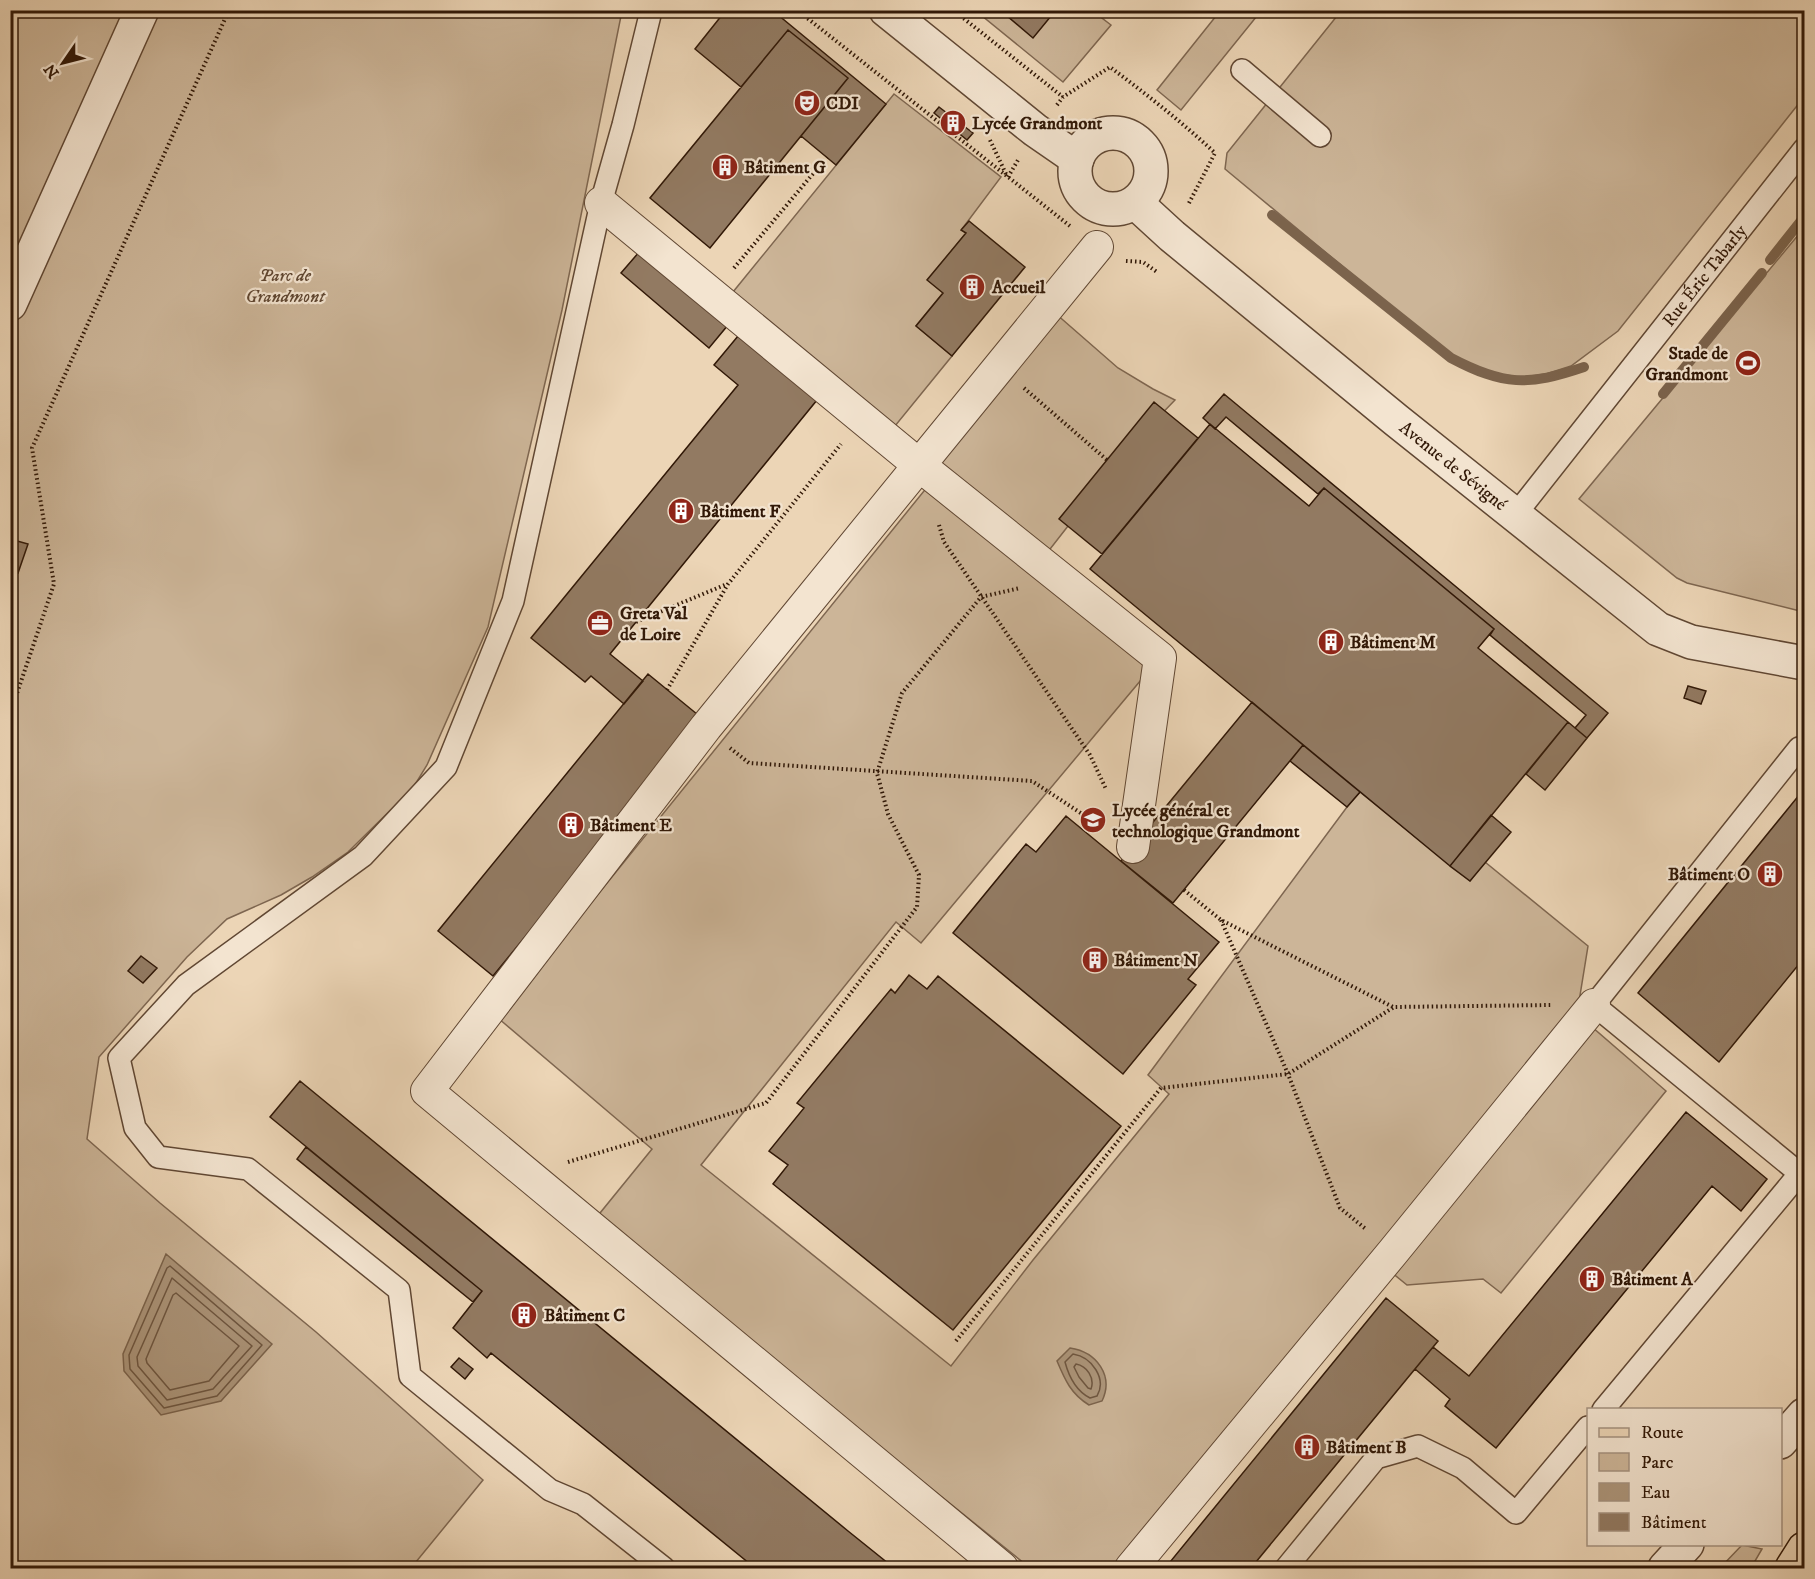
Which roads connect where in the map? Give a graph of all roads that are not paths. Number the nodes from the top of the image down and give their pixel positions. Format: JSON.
{"nodes":[{"id":1,"x":142,"y":10,"type":"edge"},
{"id":2,"x":649,"y":10,"type":"edge"},
{"id":3,"x":886,"y":10,"type":"edge"},
{"id":4,"x":1242,"y":70,"type":"dead end"},
{"id":5,"x":1320,"y":136,"type":"dead end"},
{"id":6,"x":1804,"y":149,"type":"edge"},
{"id":7,"x":1077,"y":159,"type":"junction"},
{"id":8,"x":601,"y":203,"type":"junction"},
{"id":9,"x":1136,"y":203,"type":"junction"},
{"id":10,"x":1096,"y":247,"type":"dead end"},
{"id":11,"x":10,"y":304,"type":"edge"},
{"id":12,"x":919,"y":465,"type":"junction"},
{"id":13,"x":1516,"y":514,"type":"dead end"},
{"id":14,"x":1804,"y":663,"type":"edge"},
{"id":15,"x":1799,"y":748,"type":"dead end"},
{"id":16,"x":1132,"y":847,"type":"road end"},
{"id":17,"x":1594,"y":1005,"type":"junction"},
{"id":18,"x":1802,"y":1175,"type":"edge"},
{"id":19,"x":1605,"y":1408,"type":"edge"},
{"id":20,"x":1804,"y":1415,"type":"edge"},
{"id":21,"x":1587,"y":1428,"type":"edge"},
{"id":22,"x":1782,"y":1440,"type":"edge"},
{"id":23,"x":1686,"y":1546,"type":"edge"},
{"id":24,"x":1804,"y":1549,"type":"edge"},
{"id":25,"x":664,"y":1569,"type":"edge"},
{"id":26,"x":1002,"y":1569,"type":"edge"},
{"id":27,"x":1131,"y":1569,"type":"edge"},
{"id":28,"x":1286,"y":1569,"type":"edge"},
{"id":29,"x":1665,"y":1569,"type":"edge"},
{"id":30,"x":1792,"y":1569,"type":"edge"}],
"edges":[{"from":1,"to":11,"type":"street"},
{"from":2,"to":8,"type":"lane"},
{"from":3,"to":7,"type":"street"},
{"from":4,"to":5,"type":"lane"},
{"from":6,"to":13,"type":"lane","name":"Rue Éric Tabarly"},
{"from":7,"to":9,"type":"street"},
{"from":7,"to":9,"type":"street"},
{"from":8,"to":12,"type":"street"},
{"from":8,"to":25,"type":"lane"},
{"from":9,"to":14,"type":"street","name":"Avenue de Sévigné"},
{"from":10,"to":12,"type":"street"},
{"from":12,"to":16,"type":"street"},
{"from":12,"to":26,"type":"street"},
{"from":15,"to":17,"type":"lane"},
{"from":17,"to":18,"type":"lane"},
{"from":17,"to":27,"type":"street"},
{"from":18,"to":19,"type":"lane"},
{"from":20,"to":22,"type":"street"},
{"from":21,"to":28,"type":"lane"},
{"from":23,"to":29,"type":"street"},
{"from":24,"to":30,"type":"main road"}]}
